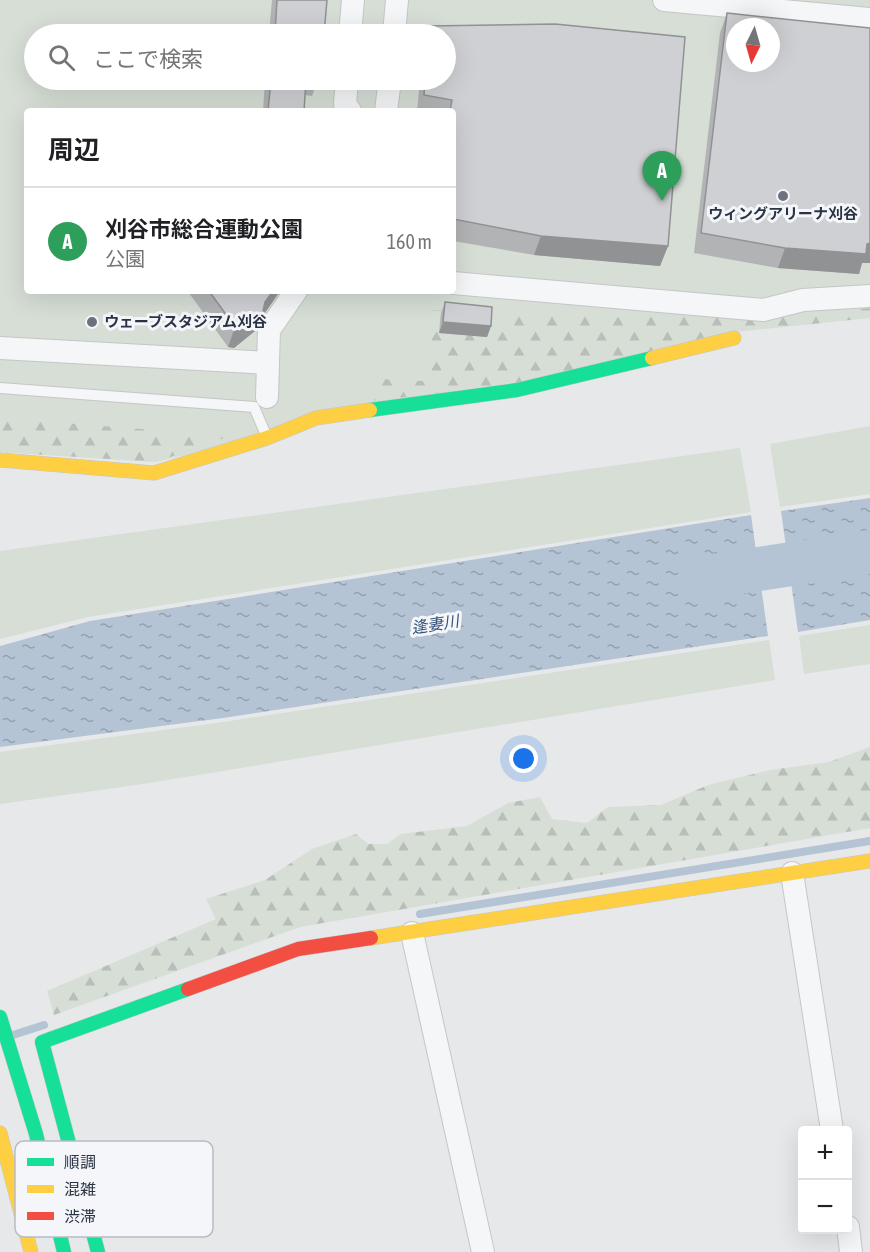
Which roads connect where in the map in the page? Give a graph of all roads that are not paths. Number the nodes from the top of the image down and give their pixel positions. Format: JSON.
{"nodes":[{"id":1,"x":353,"y":0,"type":"edge"},
{"id":2,"x":397,"y":0,"type":"edge"},
{"id":3,"x":664,"y":0,"type":"edge"},
{"id":4,"x":830,"y":7,"type":"edge"},
{"id":5,"x":870,"y":19,"type":"edge"},
{"id":6,"x":351,"y":24,"type":"edge"},
{"id":7,"x":395,"y":24,"type":"edge"},
{"id":8,"x":346,"y":90,"type":"edge"},
{"id":9,"x":389,"y":90,"type":"edge"},
{"id":10,"x":348,"y":108,"type":"edge"},
{"id":11,"x":386,"y":108,"type":"edge"},
{"id":12,"x":456,"y":283,"type":"edge"},
{"id":13,"x":294,"y":294,"type":"edge"},
{"id":14,"x":870,"y":296,"type":"edge"},
{"id":15,"x":734,"y":338,"type":"dead end"},
{"id":16,"x":0,"y":348,"type":"edge"},
{"id":17,"x":268,"y":363,"type":"junction"},
{"id":18,"x":0,"y":388,"type":"edge"},
{"id":19,"x":267,"y":397,"type":"dead end"},
{"id":20,"x":267,"y":438,"type":"junction"},
{"id":21,"x":0,"y":460,"type":"edge"},
{"id":22,"x":870,"y":861,"type":"edge"},
{"id":23,"x":792,"y":873,"type":"junction"},
{"id":24,"x":412,"y":933,"type":"junction"},
{"id":25,"x":0,"y":1017,"type":"edge"},
{"id":26,"x":831,"y":1126,"type":"edge"},
{"id":27,"x":0,"y":1133,"type":"edge"},
{"id":28,"x":38,"y":1141,"type":"edge"},
{"id":29,"x":68,"y":1141,"type":"edge"},
{"id":30,"x":15,"y":1186,"type":"edge"},
{"id":31,"x":849,"y":1234,"type":"edge"},
{"id":32,"x":21,"y":1237,"type":"edge"},
{"id":33,"x":28,"y":1237,"type":"edge"},
{"id":34,"x":60,"y":1237,"type":"edge"},
{"id":35,"x":94,"y":1237,"type":"edge"},
{"id":36,"x":22,"y":1252,"type":"edge"},
{"id":37,"x":31,"y":1252,"type":"edge"},
{"id":38,"x":64,"y":1252,"type":"edge"},
{"id":39,"x":98,"y":1252,"type":"edge"},
{"id":40,"x":483,"y":1252,"type":"edge"},
{"id":41,"x":851,"y":1252,"type":"edge"}],
"edges":[{"from":1,"to":6,"type":"street"},
{"from":2,"to":7,"type":"street"},
{"from":3,"to":4,"type":"street"},
{"from":4,"to":5,"type":"street"},
{"from":8,"to":10,"type":"street"},
{"from":9,"to":11,"type":"street"},
{"from":12,"to":14,"type":"street"},
{"from":13,"to":17,"type":"street"},
{"from":15,"to":20,"type":"main road"},
{"from":16,"to":17,"type":"street"},
{"from":17,"to":19,"type":"street"},
{"from":18,"to":20,"type":"lane"},
{"from":20,"to":21,"type":"main road"},
{"from":22,"to":23,"type":"main road"},
{"from":23,"to":24,"type":"main road"},
{"from":23,"to":26,"type":"street"},
{"from":24,"to":29,"type":"main road"},
{"from":24,"to":40,"type":"street"},
{"from":25,"to":28,"type":"main road"},
{"from":27,"to":30,"type":"main road"},
{"from":31,"to":41,"type":"street"},
{"from":32,"to":36,"type":"main road"},
{"from":33,"to":37,"type":"main road"},
{"from":34,"to":38,"type":"main road"},
{"from":35,"to":39,"type":"main road"}]}
